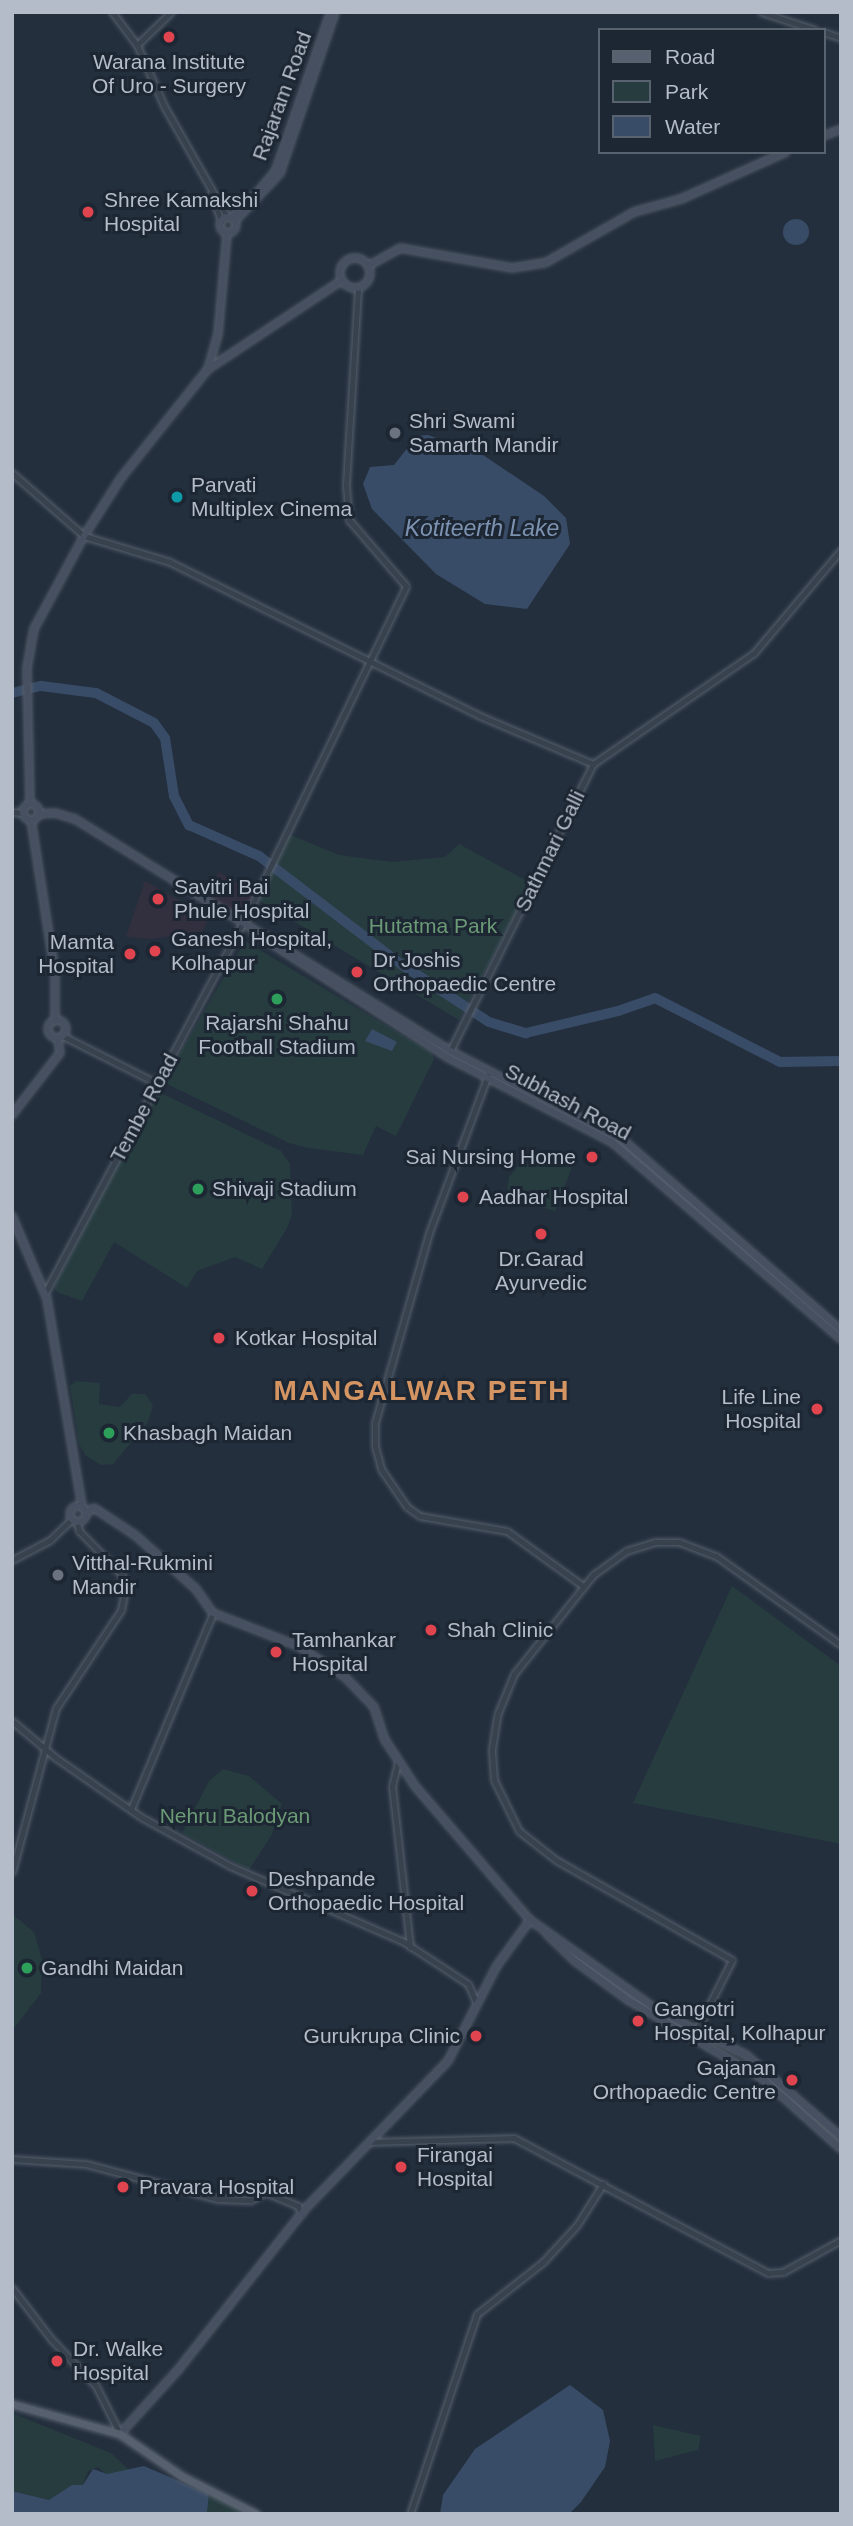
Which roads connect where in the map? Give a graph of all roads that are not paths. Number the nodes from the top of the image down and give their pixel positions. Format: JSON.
{"nodes":[{"id":1,"x":112,"y":12,"type":"edge"},
{"id":2,"x":171,"y":12,"type":"edge"},
{"id":3,"x":333,"y":12,"type":"edge"},
{"id":4,"x":761,"y":12,"type":"edge"},
{"id":5,"x":810,"y":28,"type":"edge"},
{"id":6,"x":138,"y":45,"type":"junction"},
{"id":7,"x":782,"y":154,"type":"edge"},
{"id":8,"x":229,"y":219,"type":"junction"},
{"id":9,"x":227,"y":234,"type":"junction"},
{"id":10,"x":368,"y":265,"type":"junction"},
{"id":11,"x":341,"y":281,"type":"junction"},
{"id":12,"x":358,"y":288,"type":"junction"},
{"id":13,"x":208,"y":369,"type":"junction"},
{"id":14,"x":12,"y":473,"type":"edge"},
{"id":15,"x":84,"y":536,"type":"junction"},
{"id":16,"x":841,"y":550,"type":"edge"},
{"id":17,"x":372,"y":661,"type":"junction"},
{"id":18,"x":593,"y":764,"type":"junction"},
{"id":19,"x":30,"y":804,"type":"junction"},
{"id":20,"x":12,"y":812,"type":"edge"},
{"id":21,"x":23,"y":813,"type":"junction"},
{"id":22,"x":39,"y":814,"type":"junction"},
{"id":23,"x":31,"y":820,"type":"junction"},
{"id":24,"x":242,"y":923,"type":"junction"},
{"id":25,"x":253,"y":931,"type":"junction"},
{"id":26,"x":55,"y":1021,"type":"junction"},
{"id":27,"x":60,"y":1037,"type":"junction"},
{"id":28,"x":450,"y":1051,"type":"junction"},
{"id":29,"x":488,"y":1075,"type":"junction"},
{"id":30,"x":156,"y":1083,"type":"junction"},
{"id":31,"x":12,"y":1115,"type":"edge"},
{"id":32,"x":12,"y":1216,"type":"edge"},
{"id":33,"x":720,"y":1230,"type":"junction"},
{"id":34,"x":45,"y":1293,"type":"junction"},
{"id":35,"x":841,"y":1330,"type":"edge"},
{"id":36,"x":841,"y":1339,"type":"edge"},
{"id":37,"x":84,"y":1510,"type":"junction"},
{"id":38,"x":74,"y":1520,"type":"junction"},
{"id":39,"x":12,"y":1560,"type":"edge"},
{"id":40,"x":583,"y":1586,"type":"junction"},
{"id":41,"x":213,"y":1613,"type":"junction"},
{"id":42,"x":841,"y":1645,"type":"edge"},
{"id":43,"x":12,"y":1721,"type":"edge"},
{"id":44,"x":44,"y":1749,"type":"junction"},
{"id":45,"x":398,"y":1762,"type":"junction"},
{"id":46,"x":131,"y":1810,"type":"junction"},
{"id":47,"x":12,"y":1872,"type":"edge"},
{"id":48,"x":530,"y":1920,"type":"junction"},
{"id":49,"x":547,"y":1932,"type":"junction"},
{"id":50,"x":410,"y":1947,"type":"junction"},
{"id":51,"x":477,"y":2004,"type":"junction"},
{"id":52,"x":697,"y":2029,"type":"junction"},
{"id":53,"x":841,"y":2137,"type":"edge"},
{"id":54,"x":369,"y":2142,"type":"junction"},
{"id":55,"x":841,"y":2149,"type":"edge"},
{"id":56,"x":12,"y":2159,"type":"edge"},
{"id":57,"x":603,"y":2184,"type":"junction"},
{"id":58,"x":301,"y":2214,"type":"junction"},
{"id":59,"x":841,"y":2240,"type":"edge"},
{"id":60,"x":12,"y":2288,"type":"edge"},
{"id":61,"x":12,"y":2404,"type":"edge"},
{"id":62,"x":120,"y":2434,"type":"junction"},
{"id":63,"x":256,"y":2514,"type":"edge"},
{"id":64,"x":410,"y":2514,"type":"edge"}],
"edges":[{"from":1,"to":6,"type":"street"},
{"from":2,"to":6,"type":"street"},
{"from":3,"to":8,"type":"main road","name":"Rajaram Road"},
{"from":4,"to":5,"type":"street"},
{"from":6,"to":8,"type":"street"},
{"from":7,"to":10,"type":"main road"},
{"from":8,"to":9,"type":"main road"},
{"from":8,"to":9,"type":"main road","name":"Rajaram Road"},
{"from":9,"to":13,"type":"main road"},
{"from":10,"to":11,"type":"main road"},
{"from":10,"to":12,"type":"main road"},
{"from":11,"to":12,"type":"main road"},
{"from":11,"to":13,"type":"main road"},
{"from":12,"to":17,"type":"street","name":"Tembe Road"},
{"from":13,"to":15,"type":"main road"},
{"from":14,"to":15,"type":"street"},
{"from":15,"to":17,"type":"street"},
{"from":15,"to":19,"type":"main road"},
{"from":16,"to":18,"type":"street"},
{"from":17,"to":18,"type":"street"},
{"from":17,"to":24,"type":"street","name":"Tembe Road"},
{"from":18,"to":28,"type":"street","name":"Sathmari Galli"},
{"from":19,"to":21,"type":"main road"},
{"from":19,"to":22,"type":"main road"},
{"from":20,"to":21,"type":"street"},
{"from":21,"to":23,"type":"main road"},
{"from":22,"to":23,"type":"main road"},
{"from":22,"to":24,"type":"main road","name":"Subhash Road"},
{"from":23,"to":26,"type":"main road"},
{"from":24,"to":25,"type":"main road","name":"Subhash Road"},
{"from":24,"to":30,"type":"street","name":"Tembe Road"},
{"from":25,"to":28,"type":"main road","name":"Subhash Road"},
{"from":25,"to":29,"type":"main road","name":"Subhash Road"},
{"from":26,"to":27,"type":"main road"},
{"from":26,"to":27,"type":"main road"},
{"from":27,"to":30,"type":"street"},
{"from":27,"to":31,"type":"main road"},
{"from":28,"to":29,"type":"main road","name":"Subhash Road"},
{"from":29,"to":33,"type":"main road","name":"Subhash Road"},
{"from":29,"to":40,"type":"street"},
{"from":30,"to":34,"type":"street","name":"Tembe Road"},
{"from":32,"to":34,"type":"main road"},
{"from":33,"to":35,"type":"main road","name":"Subhash Road"},
{"from":33,"to":36,"type":"main road","name":"Subhash Road"},
{"from":34,"to":37,"type":"main road"},
{"from":37,"to":38,"type":"main road"},
{"from":37,"to":38,"type":"main road"},
{"from":37,"to":41,"type":"main road"},
{"from":38,"to":39,"type":"street"},
{"from":38,"to":44,"type":"street"},
{"from":40,"to":42,"type":"street"},
{"from":40,"to":52,"type":"street"},
{"from":41,"to":45,"type":"main road"},
{"from":41,"to":46,"type":"street"},
{"from":43,"to":44,"type":"street"},
{"from":44,"to":46,"type":"street"},
{"from":44,"to":47,"type":"street"},
{"from":45,"to":48,"type":"main road"},
{"from":45,"to":50,"type":"street"},
{"from":46,"to":50,"type":"street"},
{"from":48,"to":49,"type":"main road"},
{"from":48,"to":51,"type":"main road"},
{"from":49,"to":52,"type":"main road"},
{"from":49,"to":55,"type":"main road"},
{"from":50,"to":51,"type":"street"},
{"from":51,"to":54,"type":"main road"},
{"from":52,"to":53,"type":"main road"},
{"from":54,"to":57,"type":"street"},
{"from":54,"to":58,"type":"main road"},
{"from":56,"to":58,"type":"street"},
{"from":57,"to":59,"type":"street"},
{"from":57,"to":64,"type":"street"},
{"from":58,"to":62,"type":"main road"},
{"from":60,"to":62,"type":"street"},
{"from":61,"to":62,"type":"main road"},
{"from":62,"to":63,"type":"main road"}]}
